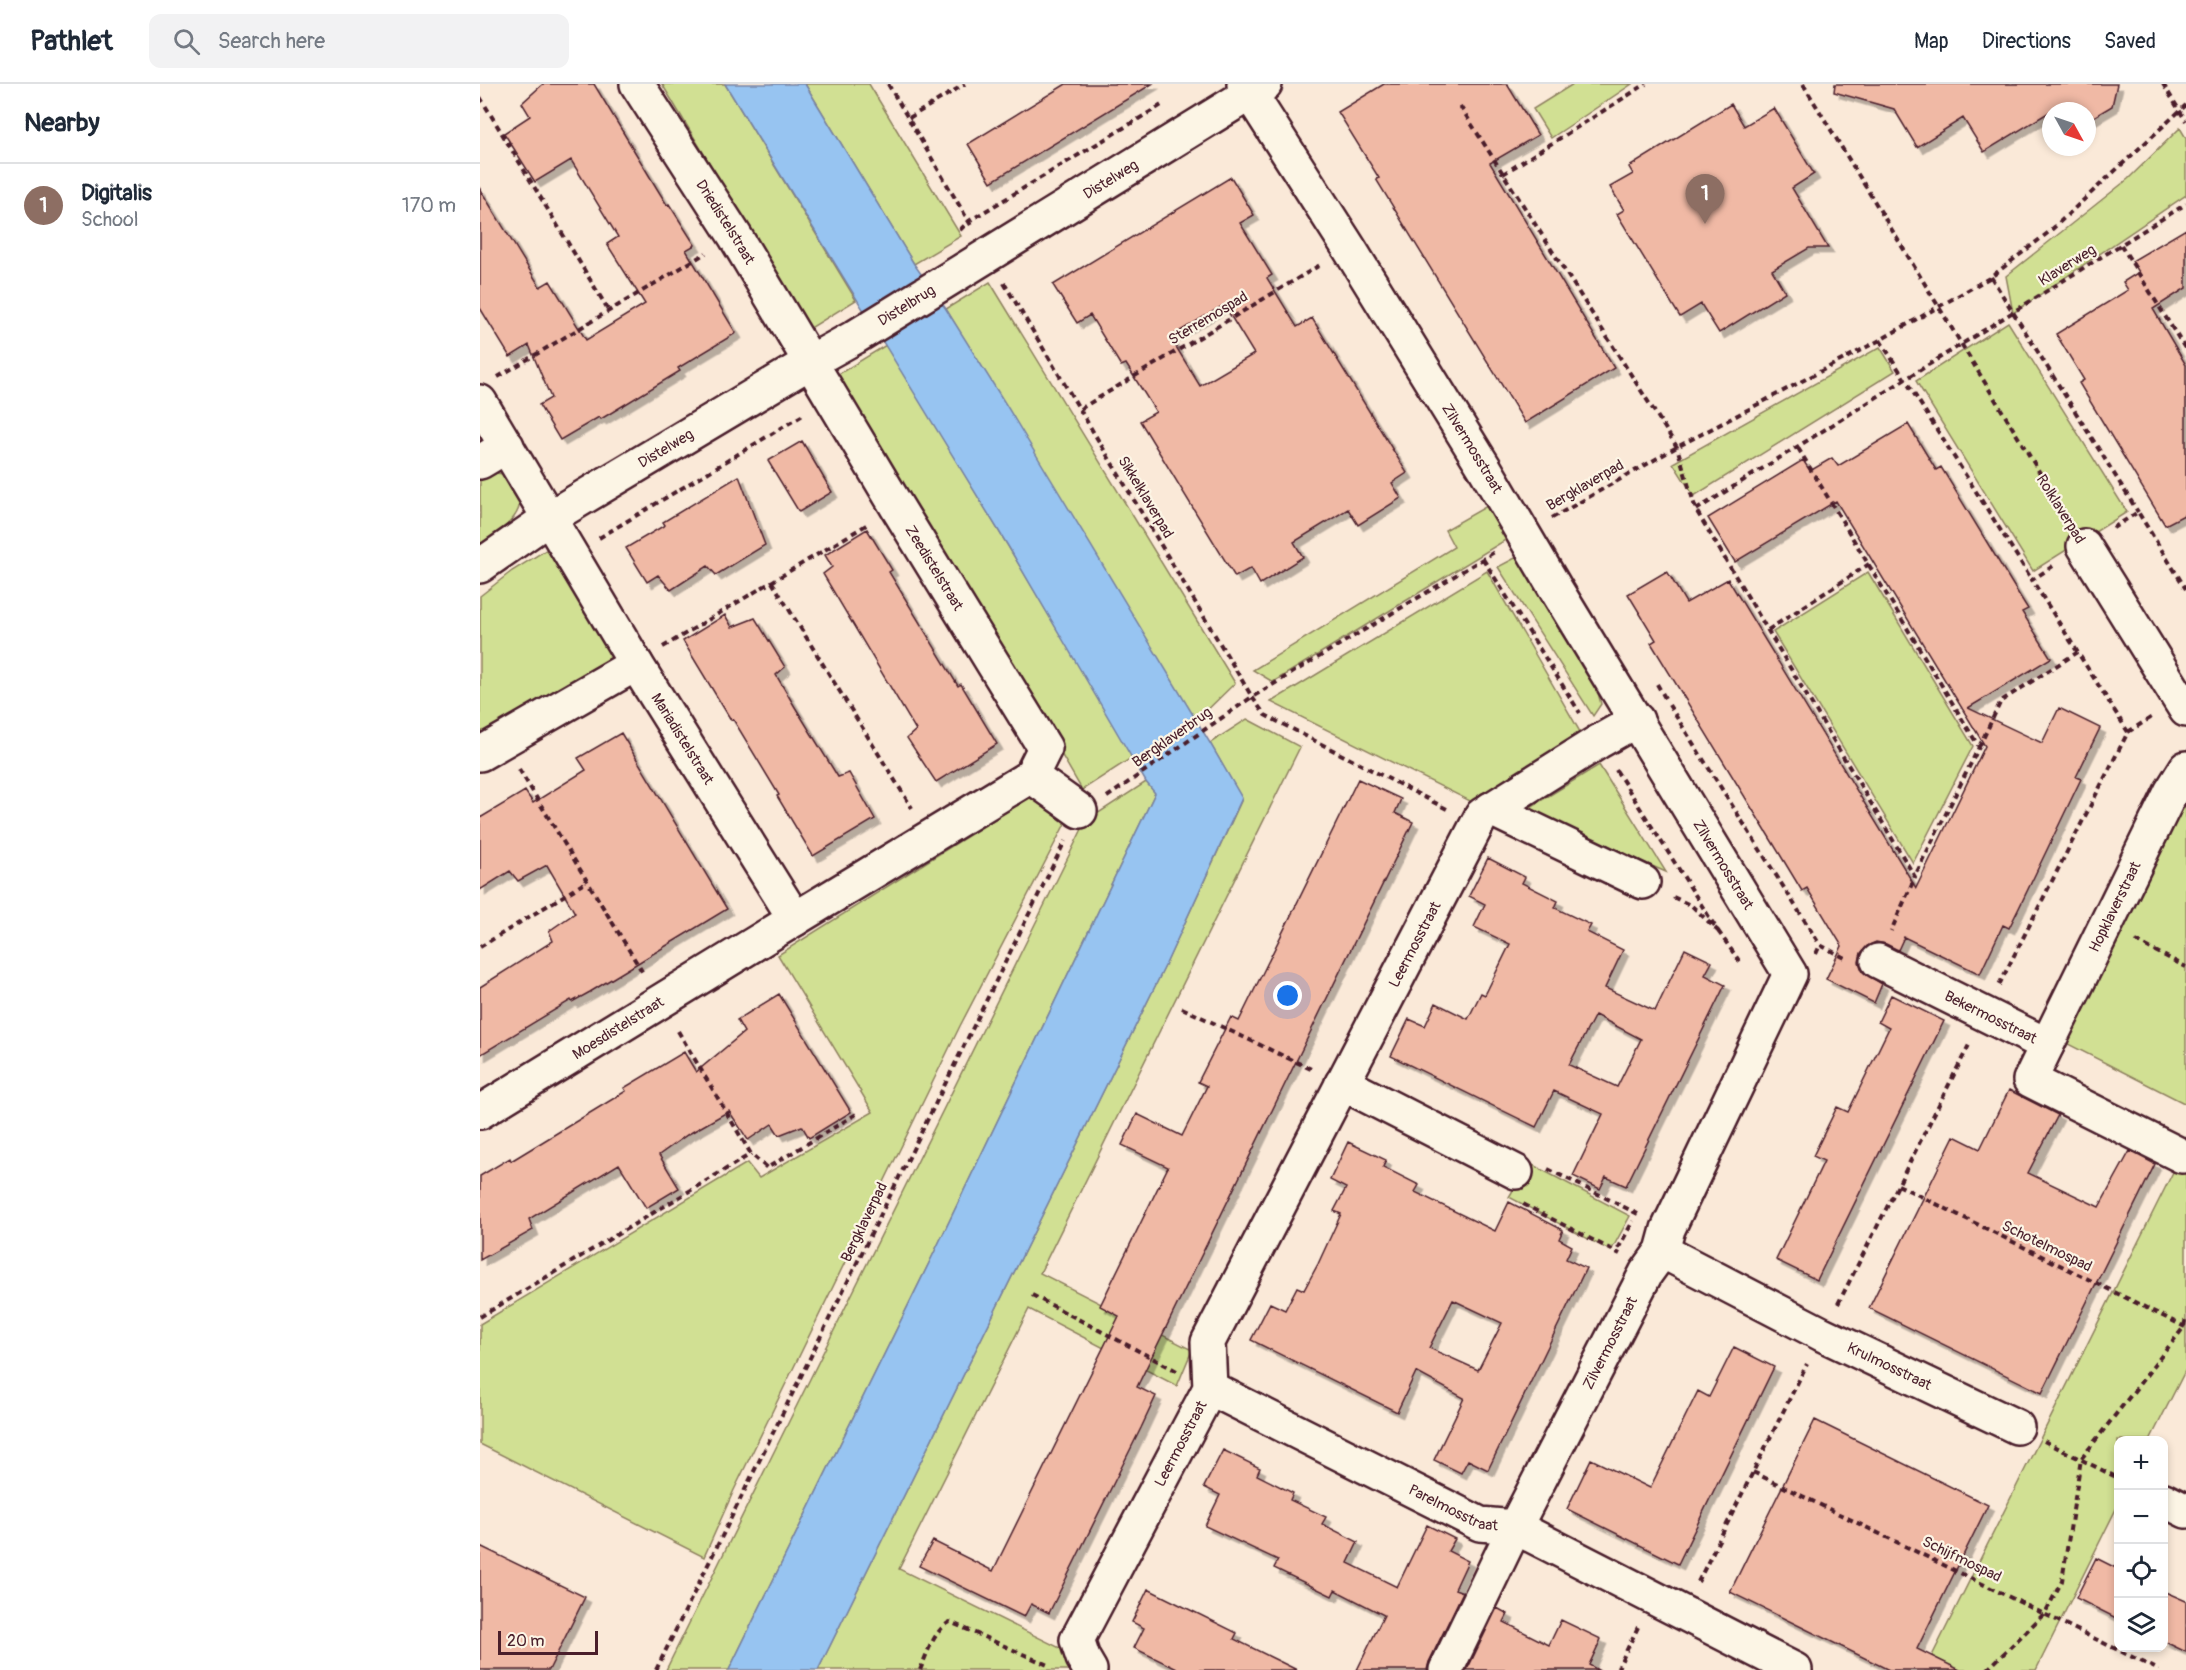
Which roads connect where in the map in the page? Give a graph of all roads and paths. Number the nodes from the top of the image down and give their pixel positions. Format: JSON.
{"nodes":[{"id":1,"x":637,"y":84,"type":"edge"},
{"id":2,"x":888,"y":84,"type":"edge"},
{"id":3,"x":965,"y":84,"type":"edge"},
{"id":4,"x":1646,"y":84,"type":"edge"},
{"id":5,"x":1803,"y":84,"type":"edge"},
{"id":6,"x":2163,"y":84,"type":"edge"},
{"id":7,"x":1253,"y":87,"type":"edge"},
{"id":8,"x":480,"y":97,"type":"edge"},
{"id":9,"x":2186,"y":105,"type":"edge"},
{"id":10,"x":1460,"y":106,"type":"dead end"},
{"id":11,"x":2180,"y":111,"type":"junction"},
{"id":12,"x":909,"y":118,"type":"junction"},
{"id":13,"x":2186,"y":121,"type":"edge"},
{"id":14,"x":1503,"y":174,"type":"junction"},
{"id":15,"x":2186,"y":204,"type":"edge"},
{"id":16,"x":735,"y":236,"type":"junction"},
{"id":17,"x":2121,"y":245,"type":"junction"},
{"id":18,"x":1349,"y":248,"type":"junction"},
{"id":19,"x":989,"y":255,"type":"junction"},
{"id":20,"x":956,"y":275,"type":"joint"},
{"id":21,"x":1991,"y":277,"type":"junction"},
{"id":22,"x":1938,"y":308,"type":"junction"},
{"id":23,"x":609,"y":311,"type":"junction"},
{"id":24,"x":2013,"y":313,"type":"junction"},
{"id":25,"x":855,"y":337,"type":"joint"},
{"id":26,"x":1880,"y":340,"type":"junction"},
{"id":27,"x":1960,"y":345,"type":"junction"},
{"id":28,"x":2186,"y":350,"type":"edge"},
{"id":29,"x":810,"y":362,"type":"junction"},
{"id":30,"x":1905,"y":380,"type":"junction"},
{"id":31,"x":485,"y":392,"type":"edge"},
{"id":32,"x":832,"y":398,"type":"junction"},
{"id":33,"x":1080,"y":409,"type":"junction"},
{"id":34,"x":1677,"y":447,"type":"junction"},
{"id":35,"x":1798,"y":448,"type":"junction"},
{"id":36,"x":493,"y":454,"type":"edge"},
{"id":37,"x":897,"y":507,"type":"junction"},
{"id":38,"x":1696,"y":510,"type":"junction"},
{"id":39,"x":2138,"y":512,"type":"junction"},
{"id":40,"x":549,"y":518,"type":"junction"},
{"id":41,"x":1524,"y":534,"type":"junction"},
{"id":42,"x":2084,"y":546,"type":"junction"},
{"id":43,"x":572,"y":555,"type":"junction"},
{"id":44,"x":1869,"y":564,"type":"junction"},
{"id":45,"x":480,"y":566,"type":"edge"},
{"id":46,"x":2032,"y":580,"type":"junction"},
{"id":47,"x":772,"y":582,"type":"junction"},
{"id":48,"x":2185,"y":586,"type":"edge"},
{"id":49,"x":1768,"y":630,"type":"junction"},
{"id":50,"x":2078,"y":652,"type":"junction"},
{"id":51,"x":636,"y":664,"type":"junction"},
{"id":52,"x":1252,"y":697,"type":"junction"},
{"id":53,"x":2186,"y":710,"type":"edge"},
{"id":54,"x":1637,"y":720,"type":"junction"},
{"id":55,"x":1979,"y":747,"type":"junction"},
{"id":56,"x":480,"y":754,"type":"edge"},
{"id":57,"x":2186,"y":768,"type":"edge"},
{"id":58,"x":1031,"y":776,"type":"junction"},
{"id":59,"x":1093,"y":804,"type":"junction"},
{"id":60,"x":1484,"y":817,"type":"junction"},
{"id":61,"x":929,"y":837,"type":"junction"},
{"id":62,"x":1915,"y":877,"type":"junction"},
{"id":63,"x":586,"y":882,"type":"dead end"},
{"id":64,"x":1643,"y":882,"type":"dead end"},
{"id":65,"x":795,"y":919,"type":"junction"},
{"id":66,"x":2105,"y":925,"type":"junction"},
{"id":67,"x":1718,"y":931,"type":"dead end"},
{"id":68,"x":480,"y":947,"type":"edge"},
{"id":69,"x":1878,"y":961,"type":"junction"},
{"id":70,"x":1744,"y":967,"type":"dead end"},
{"id":71,"x":2186,"y":967,"type":"edge"},
{"id":72,"x":1790,"y":974,"type":"junction"},
{"id":73,"x":1182,"y":1008,"type":"dead end"},
{"id":74,"x":1984,"y":1015,"type":"junction"},
{"id":75,"x":2047,"y":1045,"type":"junction"},
{"id":76,"x":1342,"y":1083,"type":"junction"},
{"id":77,"x":480,"y":1112,"type":"edge"},
{"id":78,"x":751,"y":1154,"type":"dead end"},
{"id":79,"x":2182,"y":1156,"type":"dead end"},
{"id":80,"x":1516,"y":1172,"type":"junction"},
{"id":81,"x":1898,"y":1185,"type":"junction"},
{"id":82,"x":1637,"y":1213,"type":"junction"},
{"id":83,"x":1659,"y":1251,"type":"junction"},
{"id":84,"x":1617,"y":1252,"type":"junction"},
{"id":85,"x":1612,"y":1262,"type":"dead end"},
{"id":86,"x":1032,"y":1295,"type":"dead end"},
{"id":87,"x":480,"y":1317,"type":"edge"},
{"id":88,"x":2186,"y":1317,"type":"edge"},
{"id":89,"x":2185,"y":1327,"type":"edge"},
{"id":90,"x":1822,"y":1334,"type":"junction"},
{"id":91,"x":1210,"y":1388,"type":"junction"},
{"id":92,"x":2017,"y":1427,"type":"joint"},
{"id":93,"x":2081,"y":1459,"type":"junction"},
{"id":94,"x":1753,"y":1472,"type":"junction"},
{"id":95,"x":2114,"y":1476,"type":"edge"},
{"id":96,"x":2168,"y":1502,"type":"edge"},
{"id":97,"x":2186,"y":1511,"type":"edge"},
{"id":98,"x":1515,"y":1527,"type":"junction"},
{"id":99,"x":1652,"y":1596,"type":"junction"},
{"id":100,"x":1683,"y":1613,"type":"junction"},
{"id":101,"x":2045,"y":1613,"type":"junction"},
{"id":102,"x":1086,"y":1664,"type":"edge"},
{"id":103,"x":656,"y":1670,"type":"edge"},
{"id":104,"x":920,"y":1670,"type":"edge"},
{"id":105,"x":1446,"y":1670,"type":"edge"},
{"id":106,"x":1617,"y":1670,"type":"edge"},
{"id":107,"x":1795,"y":1670,"type":"edge"},
{"id":108,"x":1987,"y":1670,"type":"edge"},
{"id":109,"x":2159,"y":1670,"type":"edge"}],
"edges":[{"from":1,"to":16,"type":"street","name":"Driedistelstraat"},
{"from":2,"to":12,"type":"path","name":"Sikkelklaverpad"},
{"from":3,"to":12,"type":"path"},
{"from":4,"to":14,"type":"path"},
{"from":5,"to":22,"type":"path","name":"Rolklaverpad"},
{"from":6,"to":11,"type":"path"},
{"from":7,"to":18,"type":"street","name":"Zilvermosstraat"},
{"from":7,"to":19,"type":"street","name":"Distelweg"},
{"from":8,"to":23,"type":"path"},
{"from":9,"to":11,"type":"path"},
{"from":10,"to":14,"type":"path"},
{"from":11,"to":13,"type":"path"},
{"from":11,"to":21,"type":"path"},
{"from":12,"to":19,"type":"path","name":"Sikkelklaverpad"},
{"from":14,"to":34,"type":"path"},
{"from":15,"to":17,"type":"path","name":"Klaverweg"},
{"from":16,"to":23,"type":"path"},
{"from":16,"to":29,"type":"street","name":"Driedistelstraat"},
{"from":17,"to":24,"type":"path","name":"Klaverweg"},
{"from":17,"to":28,"type":"path"},
{"from":18,"to":33,"type":"path","name":"Sterremospad"},
{"from":18,"to":41,"type":"street","name":"Zilvermosstraat"},
{"from":19,"to":20,"type":"street","name":"Distelweg"},
{"from":19,"to":33,"type":"path","name":"Sikkelklaverpad"},
{"from":20,"to":25,"type":"street","name":"Distelbrug"},
{"from":21,"to":22,"type":"path"},
{"from":21,"to":24,"type":"path"},
{"from":22,"to":26,"type":"path","name":"Bergklaverpad"},
{"from":22,"to":27,"type":"path","name":"Rolklaverpad"},
{"from":23,"to":31,"type":"path"},
{"from":24,"to":27,"type":"path","name":"Klaverweg"},
{"from":24,"to":39,"type":"path"},
{"from":25,"to":29,"type":"street","name":"Distelweg"},
{"from":26,"to":30,"type":"path"},
{"from":26,"to":34,"type":"path","name":"Bergklaverpad"},
{"from":27,"to":30,"type":"path"},
{"from":27,"to":42,"type":"path","name":"Rolklaverpad"},
{"from":29,"to":32,"type":"street","name":"Zeedistelstraat"},
{"from":29,"to":40,"type":"street","name":"Distelweg"},
{"from":30,"to":35,"type":"path"},
{"from":30,"to":46,"type":"path"},
{"from":31,"to":36,"type":"street","name":"Mariadistelstraat"},
{"from":32,"to":37,"type":"street","name":"Zeedistelstraat"},
{"from":32,"to":43,"type":"path"},
{"from":33,"to":52,"type":"path","name":"Sikkelklaverpad"},
{"from":34,"to":38,"type":"path"},
{"from":34,"to":41,"type":"path","name":"Bergklaverpad"},
{"from":35,"to":38,"type":"path"},
{"from":35,"to":44,"type":"path"},
{"from":36,"to":40,"type":"street","name":"Mariadistelstraat"},
{"from":37,"to":47,"type":"path"},
{"from":37,"to":58,"type":"street","name":"Zeedistelstraat"},
{"from":38,"to":49,"type":"path"},
{"from":39,"to":42,"type":"path"},
{"from":39,"to":48,"type":"path"},
{"from":40,"to":43,"type":"street","name":"Mariadistelstraat"},
{"from":40,"to":45,"type":"street","name":"Distelweg"},
{"from":41,"to":52,"type":"path","name":"Bergklaverpad"},
{"from":41,"to":54,"type":"street","name":"Zilvermosstraat"},
{"from":42,"to":46,"type":"path"},
{"from":42,"to":53,"type":"street","name":"Rolklaverpad"},
{"from":43,"to":51,"type":"street","name":"Mariadistelstraat"},
{"from":44,"to":49,"type":"path"},
{"from":44,"to":55,"type":"path"},
{"from":46,"to":50,"type":"path"},
{"from":47,"to":51,"type":"path"},
{"from":47,"to":61,"type":"path"},
{"from":49,"to":62,"type":"path"},
{"from":50,"to":55,"type":"path"},
{"from":50,"to":74,"type":"path"},
{"from":51,"to":56,"type":"street"},
{"from":51,"to":65,"type":"street","name":"Mariadistelstraat"},
{"from":52,"to":59,"type":"path","name":"Bergklaverbrug"},
{"from":52,"to":60,"type":"path","name":"Sikkelklaverpad"},
{"from":54,"to":60,"type":"street"},
{"from":54,"to":72,"type":"street","name":"Zilvermosstraat"},
{"from":55,"to":62,"type":"path"},
{"from":57,"to":66,"type":"street","name":"Hopklaverstraat"},
{"from":58,"to":59,"type":"street"},
{"from":58,"to":61,"type":"street"},
{"from":59,"to":103,"type":"path","name":"Bergklaverpad"},
{"from":60,"to":64,"type":"street"},
{"from":60,"to":76,"type":"street","name":"Leermosstraat"},
{"from":61,"to":65,"type":"street"},
{"from":62,"to":69,"type":"path"},
{"from":63,"to":68,"type":"path"},
{"from":65,"to":77,"type":"street","name":"Moesdistelstraat"},
{"from":66,"to":71,"type":"path"},
{"from":66,"to":75,"type":"street","name":"Hopklaverstraat"},
{"from":67,"to":70,"type":"path"},
{"from":69,"to":72,"type":"path"},
{"from":69,"to":74,"type":"street","name":"Bekermosstraat"},
{"from":72,"to":83,"type":"street","name":"Zilvermosstraat"},
{"from":73,"to":76,"type":"path"},
{"from":74,"to":75,"type":"street","name":"Bekermosstraat"},
{"from":74,"to":81,"type":"path"},
{"from":75,"to":79,"type":"street","name":"Bekermosstraat"},
{"from":76,"to":80,"type":"street"},
{"from":76,"to":91,"type":"street","name":"Leermosstraat"},
{"from":78,"to":87,"type":"path"},
{"from":80,"to":82,"type":"path"},
{"from":80,"to":84,"type":"path"},
{"from":81,"to":89,"type":"path","name":"Schotelmospad"},
{"from":81,"to":90,"type":"path"},
{"from":82,"to":83,"type":"path"},
{"from":82,"to":84,"type":"path"},
{"from":83,"to":84,"type":"path"},
{"from":83,"to":90,"type":"street","name":"Krulmosstraat"},
{"from":83,"to":98,"type":"street","name":"Zilvermosstraat"},
{"from":84,"to":85,"type":"path"},
{"from":86,"to":91,"type":"path"},
{"from":88,"to":89,"type":"path"},
{"from":89,"to":93,"type":"path"},
{"from":90,"to":92,"type":"street","name":"Krulmosstraat"},
{"from":90,"to":94,"type":"path"},
{"from":91,"to":98,"type":"street","name":"Parelmosstraat"},
{"from":91,"to":102,"type":"street","name":"Leermosstraat"},
{"from":92,"to":93,"type":"path"},
{"from":93,"to":95,"type":"path"},
{"from":93,"to":101,"type":"path"},
{"from":94,"to":100,"type":"path"},
{"from":94,"to":101,"type":"path","name":"Schijfmospad"},
{"from":96,"to":97,"type":"street"},
{"from":98,"to":99,"type":"street","name":"Parelmosstraat"},
{"from":98,"to":105,"type":"street","name":"Zilvermosstraat"},
{"from":99,"to":100,"type":"street","name":"Parelmosstraat"},
{"from":99,"to":106,"type":"path"},
{"from":100,"to":107,"type":"street","name":"Parelmosstraat"},
{"from":101,"to":108,"type":"path"},
{"from":101,"to":109,"type":"path","name":"Schijfmospad"},
{"from":102,"to":104,"type":"path"}]}
